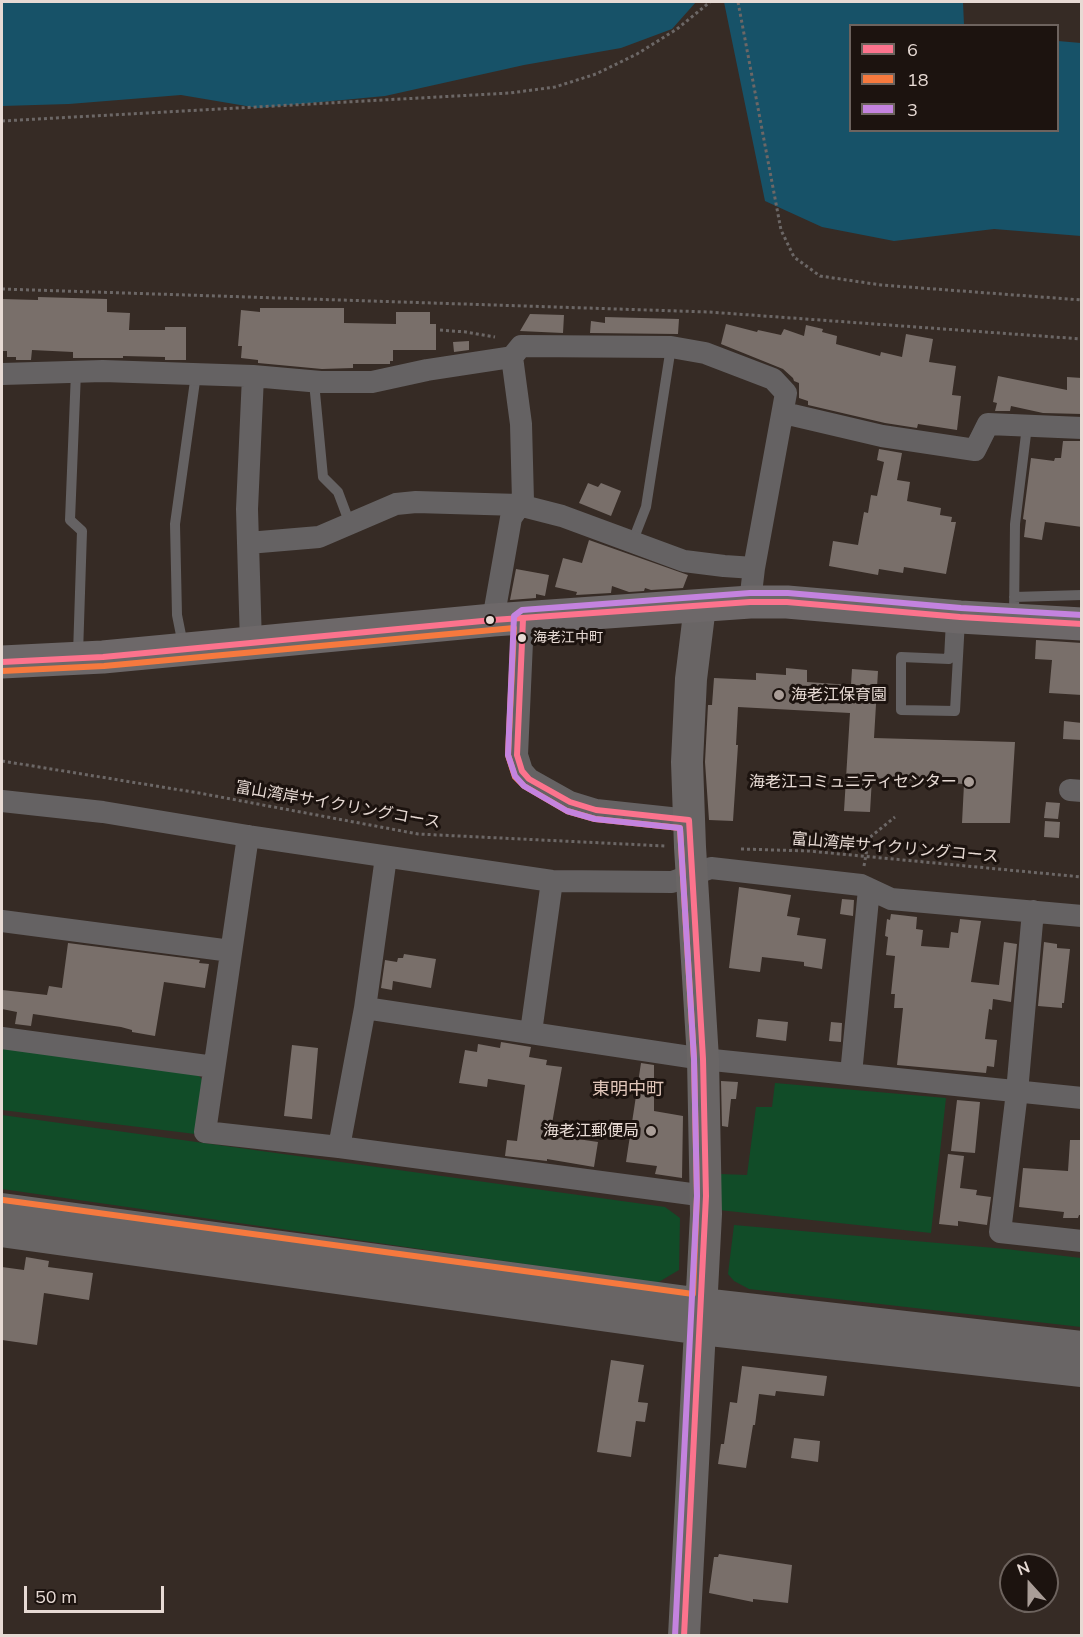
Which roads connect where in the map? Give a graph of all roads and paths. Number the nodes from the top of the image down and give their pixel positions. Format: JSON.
{"nodes":[{"id":1,"x":710,"y":2,"type":"edge"},
{"id":2,"x":738,"y":2,"type":"edge"},
{"id":3,"x":2,"y":121,"type":"edge"},
{"id":4,"x":2,"y":289,"type":"edge"},
{"id":5,"x":1082,"y":300,"type":"edge"},
{"id":6,"x":440,"y":330,"type":"dead end"},
{"id":7,"x":1082,"y":339,"type":"edge"},
{"id":8,"x":671,"y":347,"type":"junction"},
{"id":9,"x":516,"y":352,"type":"junction"},
{"id":10,"x":76,"y":372,"type":"junction"},
{"id":11,"x":2,"y":374,"type":"edge"},
{"id":12,"x":196,"y":374,"type":"junction"},
{"id":13,"x":253,"y":376,"type":"junction"},
{"id":14,"x":314,"y":382,"type":"junction"},
{"id":15,"x":784,"y":413,"type":"junction"},
{"id":16,"x":1027,"y":426,"type":"junction"},
{"id":17,"x":1082,"y":428,"type":"edge"},
{"id":18,"x":519,"y":505,"type":"junction"},
{"id":19,"x":350,"y":524,"type":"junction"},
{"id":20,"x":248,"y":543,"type":"junction"},
{"id":21,"x":632,"y":543,"type":"junction"},
{"id":22,"x":754,"y":568,"type":"junction"},
{"id":23,"x":1082,"y":595,"type":"edge"},
{"id":24,"x":750,"y":602,"type":"junction"},
{"id":25,"x":700,"y":606,"type":"junction"},
{"id":26,"x":1014,"y":608,"type":"junction"},
{"id":27,"x":956,"y":616,"type":"junction"},
{"id":28,"x":508,"y":620,"type":"junction"},
{"id":29,"x":1082,"y":624,"type":"edge"},
{"id":30,"x":251,"y":644,"type":"junction"},
{"id":31,"x":184,"y":650,"type":"junction"},
{"id":32,"x":78,"y":658,"type":"junction"},
{"id":33,"x":2,"y":662,"type":"edge"},
{"id":34,"x":2,"y":761,"type":"edge"},
{"id":35,"x":2,"y":801,"type":"edge"},
{"id":36,"x":896,"y":817,"type":"dead end"},
{"id":37,"x":681,"y":833,"type":"junction"},
{"id":38,"x":248,"y":836,"type":"junction"},
{"id":39,"x":741,"y":849,"type":"dead end"},
{"id":40,"x":866,"y":856,"type":"junction"},
{"id":41,"x":386,"y":857,"type":"junction"},
{"id":42,"x":692,"y":874,"type":"junction"},
{"id":43,"x":1082,"y":877,"type":"edge"},
{"id":44,"x":552,"y":881,"type":"junction"},
{"id":45,"x":865,"y":887,"type":"junction"},
{"id":46,"x":1033,"y":911,"type":"junction"},
{"id":47,"x":1082,"y":916,"type":"edge"},
{"id":48,"x":2,"y":921,"type":"edge"},
{"id":49,"x":231,"y":951,"type":"junction"},
{"id":50,"x":365,"y":1008,"type":"junction"},
{"id":51,"x":531,"y":1032,"type":"junction"},
{"id":52,"x":2,"y":1038,"type":"edge"},
{"id":53,"x":703,"y":1059,"type":"junction"},
{"id":54,"x":214,"y":1068,"type":"junction"},
{"id":55,"x":851,"y":1074,"type":"junction"},
{"id":56,"x":1017,"y":1092,"type":"junction"},
{"id":57,"x":1082,"y":1098,"type":"edge"},
{"id":58,"x":339,"y":1148,"type":"junction"},
{"id":59,"x":706,"y":1196,"type":"junction"},
{"id":60,"x":2,"y":1209,"type":"edge"},
{"id":61,"x":2,"y":1231,"type":"edge"},
{"id":62,"x":1082,"y":1240,"type":"edge"},
{"id":63,"x":701,"y":1317,"type":"junction"},
{"id":64,"x":1082,"y":1347,"type":"edge"},
{"id":65,"x":1082,"y":1371,"type":"edge"},
{"id":66,"x":684,"y":1635,"type":"edge"}],
"edges":[{"from":1,"to":3,"type":"path"},
{"from":2,"to":5,"type":"path"},
{"from":4,"to":7,"type":"path"},
{"from":6,"to":9,"type":"path"},
{"from":8,"to":9,"type":"street"},
{"from":8,"to":15,"type":"street"},
{"from":8,"to":21,"type":"lane"},
{"from":9,"to":14,"type":"street"},
{"from":9,"to":18,"type":"street"},
{"from":10,"to":11,"type":"street"},
{"from":10,"to":12,"type":"street"},
{"from":10,"to":32,"type":"lane"},
{"from":12,"to":13,"type":"street"},
{"from":12,"to":31,"type":"lane"},
{"from":13,"to":14,"type":"street"},
{"from":13,"to":20,"type":"street"},
{"from":14,"to":19,"type":"lane"},
{"from":15,"to":16,"type":"street"},
{"from":15,"to":22,"type":"street"},
{"from":16,"to":17,"type":"street"},
{"from":16,"to":26,"type":"lane"},
{"from":18,"to":19,"type":"street"},
{"from":18,"to":21,"type":"street"},
{"from":18,"to":28,"type":"street"},
{"from":19,"to":20,"type":"street"},
{"from":20,"to":30,"type":"street"},
{"from":21,"to":22,"type":"street"},
{"from":22,"to":24,"type":"street"},
{"from":23,"to":26,"type":"lane"},
{"from":24,"to":25,"type":"highway"},
{"from":24,"to":27,"type":"highway"},
{"from":25,"to":28,"type":"highway"},
{"from":25,"to":37,"type":"street"},
{"from":26,"to":27,"type":"highway"},
{"from":26,"to":29,"type":"highway"},
{"from":27,"to":27,"type":"lane"},
{"from":28,"to":30,"type":"highway"},
{"from":28,"to":37,"type":"street"},
{"from":30,"to":31,"type":"highway"},
{"from":31,"to":32,"type":"highway"},
{"from":32,"to":33,"type":"highway"},
{"from":34,"to":37,"type":"path","name":"富山湾岸サイクリングコース"},
{"from":35,"to":38,"type":"street"},
{"from":36,"to":40,"type":"path"},
{"from":37,"to":42,"type":"street"},
{"from":38,"to":41,"type":"street"},
{"from":38,"to":49,"type":"street"},
{"from":39,"to":40,"type":"path","name":"富山湾岸サイクリングコース"},
{"from":40,"to":43,"type":"path","name":"富山湾岸サイクリングコース"},
{"from":40,"to":45,"type":"path"},
{"from":41,"to":44,"type":"street"},
{"from":41,"to":50,"type":"street"},
{"from":42,"to":44,"type":"street"},
{"from":42,"to":45,"type":"street"},
{"from":42,"to":53,"type":"street"},
{"from":44,"to":51,"type":"street"},
{"from":45,"to":46,"type":"street"},
{"from":45,"to":55,"type":"street"},
{"from":46,"to":47,"type":"street"},
{"from":46,"to":56,"type":"street"},
{"from":48,"to":49,"type":"street"},
{"from":49,"to":54,"type":"street"},
{"from":50,"to":51,"type":"street"},
{"from":50,"to":58,"type":"street"},
{"from":51,"to":53,"type":"street"},
{"from":52,"to":54,"type":"street"},
{"from":53,"to":55,"type":"street"},
{"from":53,"to":59,"type":"street"},
{"from":54,"to":58,"type":"street"},
{"from":55,"to":56,"type":"street"},
{"from":56,"to":57,"type":"street"},
{"from":56,"to":62,"type":"street"},
{"from":58,"to":59,"type":"street"},
{"from":59,"to":63,"type":"street"},
{"from":60,"to":63,"type":"street"},
{"from":61,"to":63,"type":"street"},
{"from":63,"to":64,"type":"street"},
{"from":63,"to":65,"type":"street"},
{"from":63,"to":66,"type":"street"}]}
